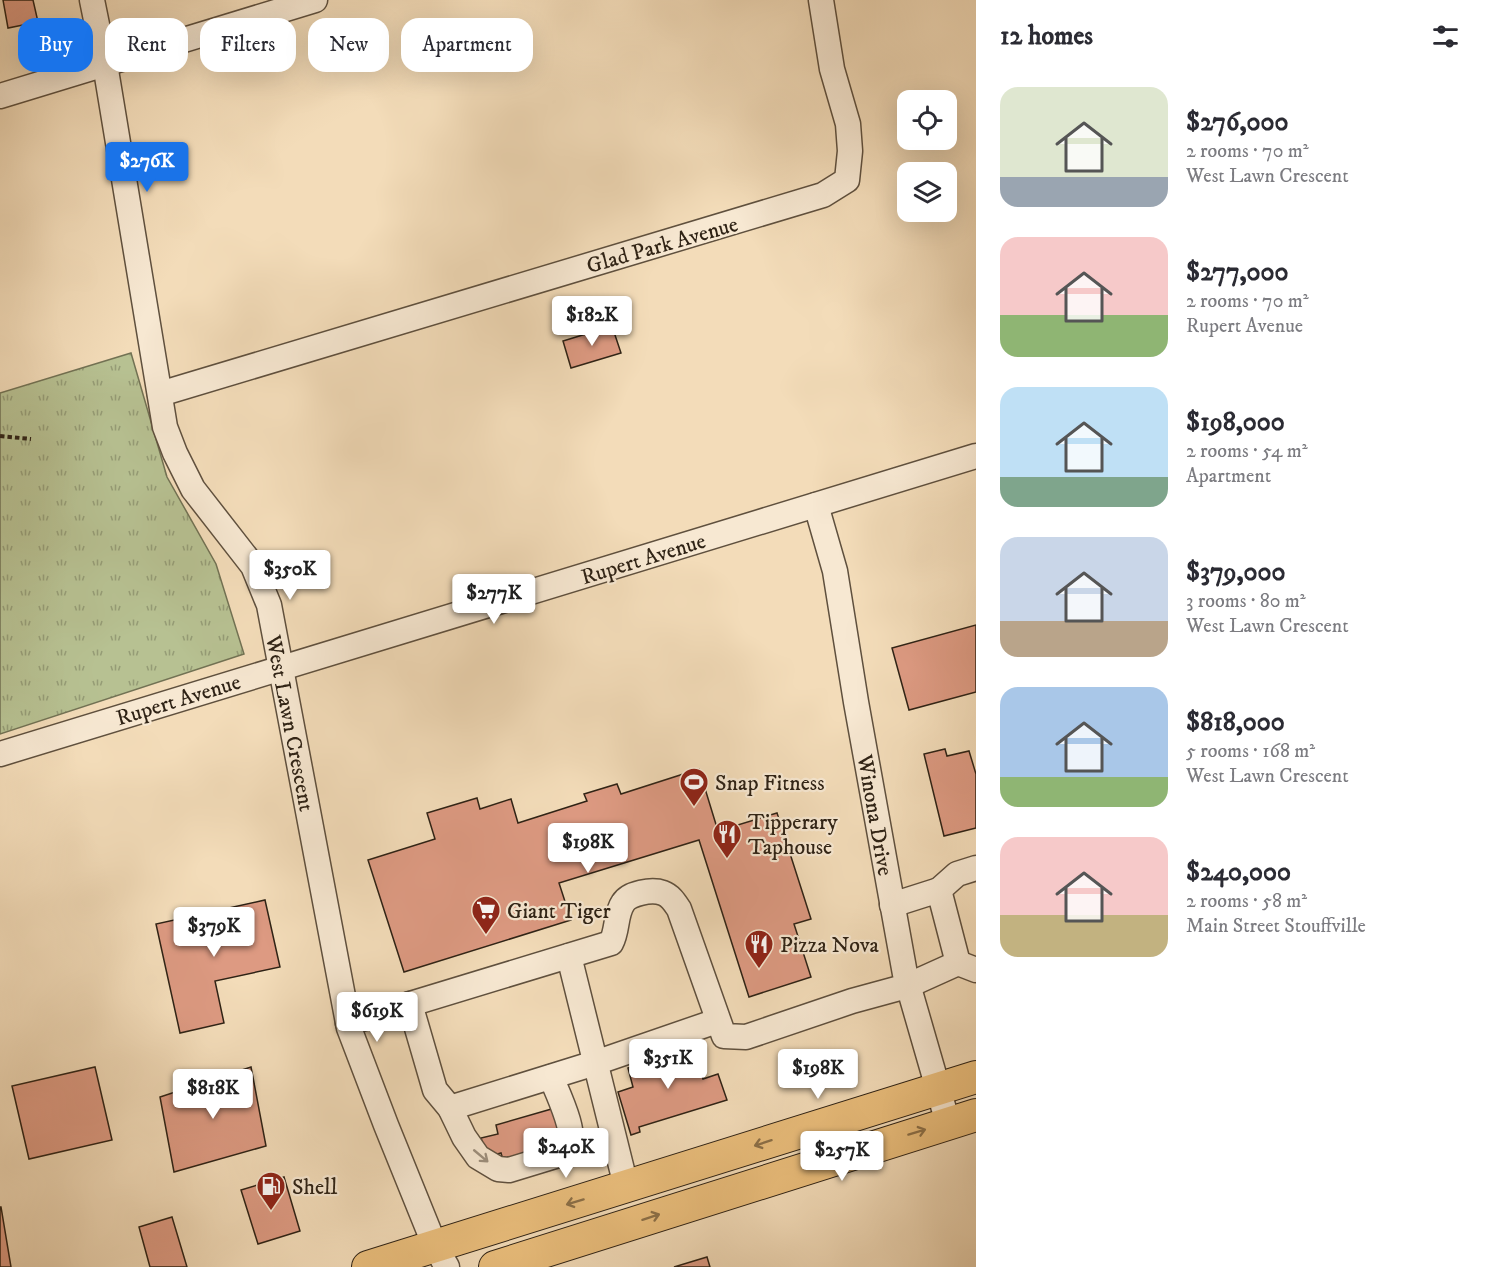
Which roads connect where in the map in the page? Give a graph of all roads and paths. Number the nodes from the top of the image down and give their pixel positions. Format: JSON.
{"nodes":[{"id":1,"x":92,"y":0,"type":"edge"},
{"id":2,"x":315,"y":0,"type":"edge"},
{"id":3,"x":821,"y":0,"type":"edge"},
{"id":4,"x":188,"y":39,"type":"edge"},
{"id":5,"x":105,"y":64,"type":"joint"},
{"id":6,"x":106,"y":72,"type":"edge"},
{"id":7,"x":0,"y":96,"type":"edge"},
{"id":8,"x":160,"y":394,"type":"junction"},
{"id":9,"x":0,"y":436,"type":"edge"},
{"id":10,"x":31,"y":439,"type":"dead end"},
{"id":11,"x":976,"y":456,"type":"edge"},
{"id":12,"x":816,"y":505,"type":"junction"},
{"id":13,"x":281,"y":668,"type":"junction"},
{"id":14,"x":0,"y":754,"type":"edge"},
{"id":15,"x":976,"y":868,"type":"edge"},
{"id":16,"x":939,"y":890,"type":"junction"},
{"id":17,"x":892,"y":905,"type":"junction"},
{"id":18,"x":569,"y":956,"type":"junction"},
{"id":19,"x":967,"y":967,"type":"edge"},
{"id":20,"x":907,"y":986,"type":"junction"},
{"id":21,"x":410,"y":1004,"type":"junction"},
{"id":22,"x":717,"y":1021,"type":"junction"},
{"id":23,"x":348,"y":1023,"type":"junction"},
{"id":24,"x":595,"y":1063,"type":"junction"},
{"id":25,"x":551,"y":1077,"type":"junction"},
{"id":26,"x":976,"y":1077,"type":"edge"},
{"id":27,"x":939,"y":1089,"type":"junction"},
{"id":28,"x":450,"y":1108,"type":"junction"},
{"id":29,"x":962,"y":1119,"type":"edge"},
{"id":30,"x":626,"y":1186,"type":"junction"},
{"id":31,"x":441,"y":1257,"type":"edge"},
{"id":32,"x":368,"y":1267,"type":"edge"},
{"id":33,"x":495,"y":1267,"type":"edge"}],
"edges":[{"from":1,"to":5,"type":"street","name":"West Lawn Crescent"},
{"from":2,"to":4,"type":"street"},
{"from":3,"to":8,"type":"street","name":"Glad Park Avenue"},
{"from":5,"to":7,"type":"street"},
{"from":6,"to":8,"type":"street","name":"West Lawn Crescent"},
{"from":8,"to":13,"type":"street","name":"West Lawn Crescent"},
{"from":9,"to":10,"type":"path"},
{"from":11,"to":12,"type":"street","name":"Rupert Avenue"},
{"from":12,"to":13,"type":"street","name":"Rupert Avenue"},
{"from":12,"to":17,"type":"street","name":"Winona Drive"},
{"from":13,"to":14,"type":"street","name":"Rupert Avenue"},
{"from":13,"to":23,"type":"street","name":"West Lawn Crescent"},
{"from":15,"to":16,"type":"street"},
{"from":16,"to":17,"type":"street"},
{"from":16,"to":19,"type":"street"},
{"from":17,"to":20,"type":"street","name":"Winona Drive"},
{"from":18,"to":21,"type":"street"},
{"from":18,"to":22,"type":"street"},
{"from":18,"to":24,"type":"street"},
{"from":19,"to":20,"type":"street"},
{"from":20,"to":22,"type":"street"},
{"from":20,"to":27,"type":"street","name":"Winona Drive"},
{"from":21,"to":23,"type":"street"},
{"from":21,"to":28,"type":"street"},
{"from":22,"to":24,"type":"street"},
{"from":23,"to":31,"type":"street","name":"West Lawn Crescent"},
{"from":24,"to":25,"type":"street"},
{"from":24,"to":30,"type":"street"},
{"from":25,"to":28,"type":"street"},
{"from":28,"to":25,"type":"street","one_way":true},
{"from":26,"to":27,"type":"main road"},
{"from":27,"to":29,"type":"street","name":"Winona Drive"},
{"from":27,"to":30,"type":"main road","one_way":true},
{"from":33,"to":29,"type":"main road","one_way":true},
{"from":30,"to":31,"type":"main road","one_way":true},
{"from":31,"to":32,"type":"main road"}]}
